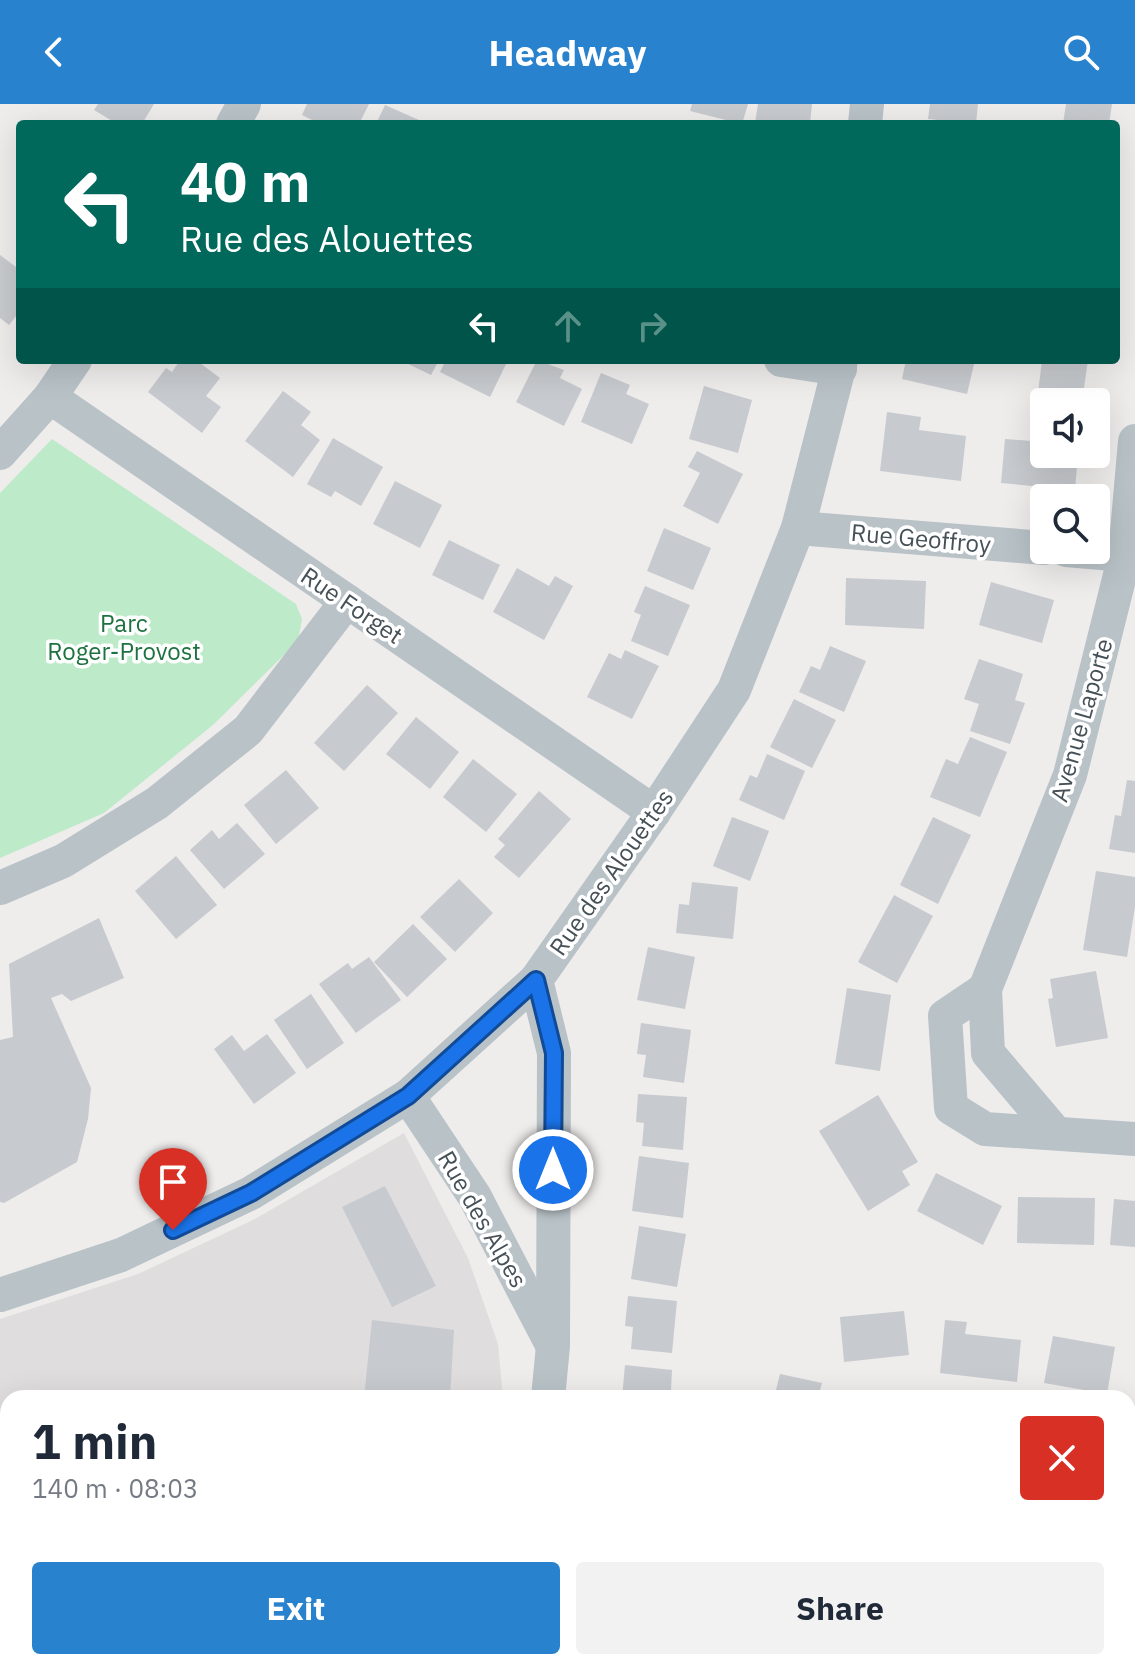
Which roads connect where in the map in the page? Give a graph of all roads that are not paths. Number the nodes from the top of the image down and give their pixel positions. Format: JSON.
{"nodes":[{"id":1,"x":72,"y":364,"type":"edge"},
{"id":2,"x":841,"y":365,"type":"edge"},
{"id":3,"x":50,"y":397,"type":"junction"},
{"id":4,"x":1135,"y":441,"type":"edge"},
{"id":5,"x":0,"y":453,"type":"edge"},
{"id":6,"x":798,"y":528,"type":"junction"},
{"id":7,"x":1030,"y":547,"type":"edge"},
{"id":8,"x":1110,"y":554,"type":"edge"},
{"id":9,"x":1125,"y":555,"type":"junction"},
{"id":10,"x":347,"y":601,"type":"junction"},
{"id":11,"x":654,"y":812,"type":"junction"},
{"id":12,"x":0,"y":888,"type":"edge"},
{"id":13,"x":536,"y":980,"type":"junction"},
{"id":14,"x":985,"y":989,"type":"junction"},
{"id":15,"x":408,"y":1096,"type":"junction"},
{"id":16,"x":1055,"y":1132,"type":"junction"},
{"id":17,"x":1135,"y":1139,"type":"edge"},
{"id":18,"x":0,"y":1295,"type":"edge"},
{"id":19,"x":553,"y":1346,"type":"junction"},
{"id":20,"x":549,"y":1390,"type":"edge"}],
"edges":[{"from":1,"to":3,"type":"street"},
{"from":2,"to":6,"type":"street","name":"Rue des Alouettes"},
{"from":3,"to":5,"type":"street"},
{"from":3,"to":10,"type":"street","name":"Rue Forget"},
{"from":4,"to":9,"type":"street","name":"Avenue Laporte"},
{"from":6,"to":7,"type":"street","name":"Rue Geoffroy"},
{"from":6,"to":11,"type":"street","name":"Rue des Alouettes"},
{"from":8,"to":9,"type":"street"},
{"from":9,"to":14,"type":"street","name":"Avenue Laporte"},
{"from":10,"to":11,"type":"street","name":"Rue Forget"},
{"from":10,"to":12,"type":"street"},
{"from":11,"to":13,"type":"street","name":"Rue des Alouettes"},
{"from":13,"to":15,"type":"street","name":"Rue des Alouettes"},
{"from":13,"to":19,"type":"street","name":"Rue des Alpes"},
{"from":14,"to":16,"type":"street","name":"Avenue Laporte"},
{"from":14,"to":16,"type":"street"},
{"from":15,"to":18,"type":"street","name":"Rue des Alouettes"},
{"from":15,"to":19,"type":"street","name":"Rue des Alpes"},
{"from":16,"to":17,"type":"street"},
{"from":19,"to":20,"type":"street","name":"Rue des Alpes"}]}
